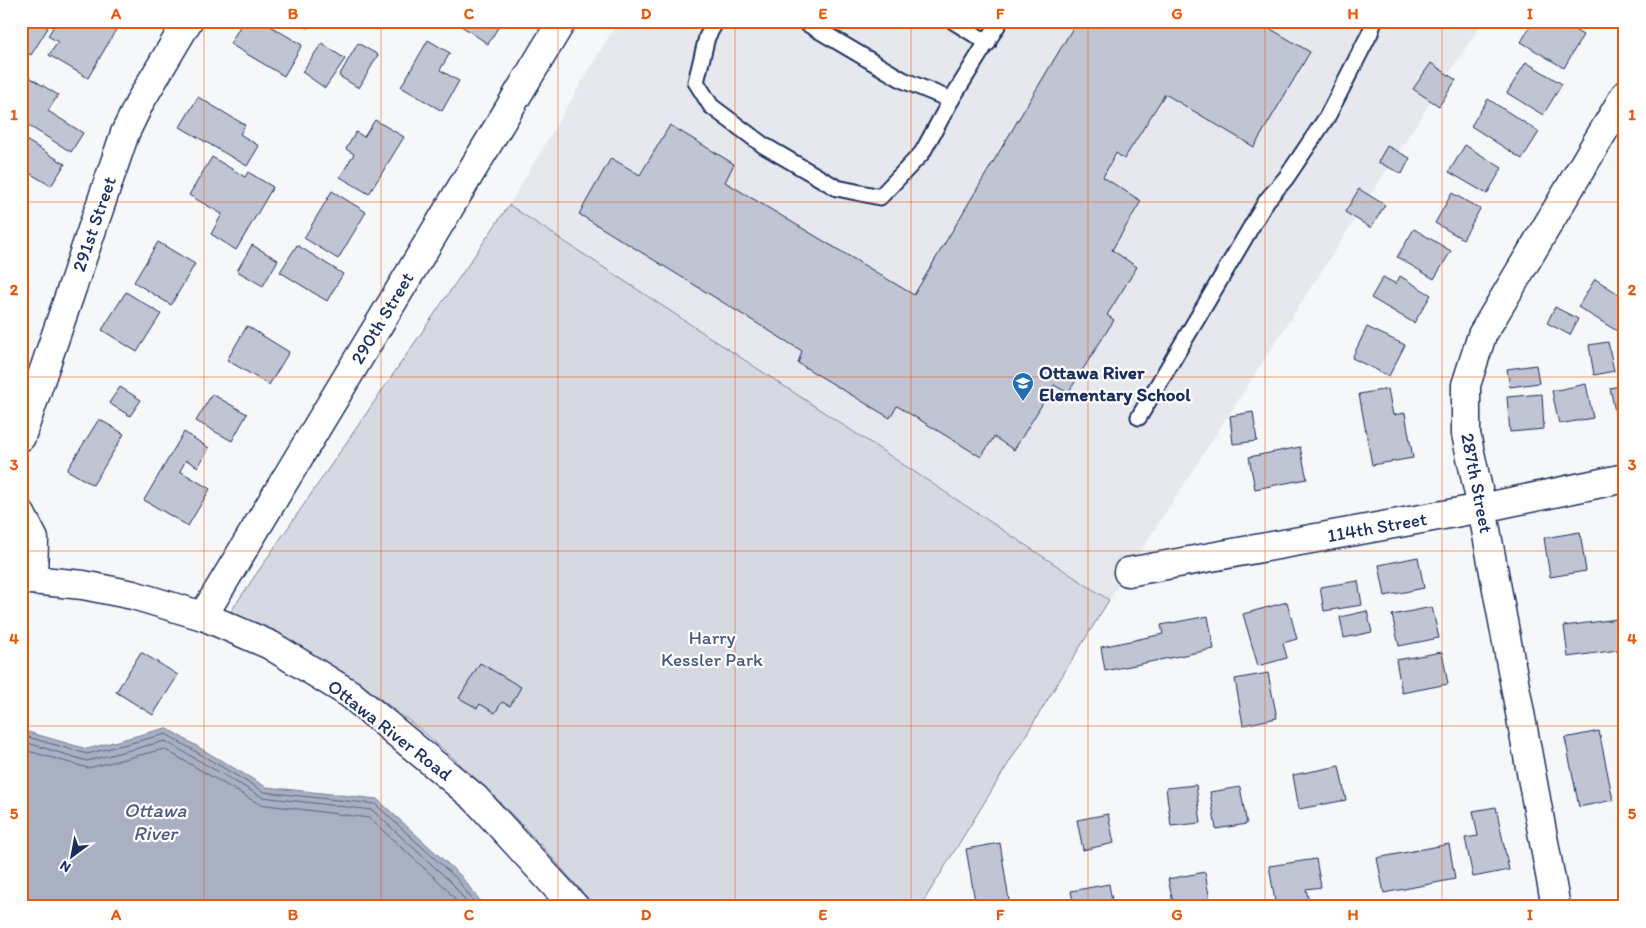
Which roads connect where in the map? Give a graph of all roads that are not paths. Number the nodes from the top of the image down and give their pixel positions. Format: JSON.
{"nodes":[{"id":1,"x":188,"y":21,"type":"edge"},
{"id":2,"x":562,"y":21,"type":"edge"},
{"id":3,"x":716,"y":21,"type":"edge"},
{"id":4,"x":802,"y":21,"type":"edge"},
{"id":5,"x":953,"y":21,"type":"edge"},
{"id":6,"x":1000,"y":21,"type":"edge"},
{"id":7,"x":1374,"y":21,"type":"edge"},
{"id":8,"x":988,"y":42,"type":"junction"},
{"id":9,"x":1625,"y":96,"type":"edge"},
{"id":10,"x":951,"y":100,"type":"junction"},
{"id":11,"x":1139,"y":417,"type":"dead end"},
{"id":12,"x":21,"y":437,"type":"edge"},
{"id":13,"x":1625,"y":478,"type":"edge"},
{"id":14,"x":1482,"y":508,"type":"junction"},
{"id":15,"x":21,"y":514,"type":"edge"},
{"id":16,"x":1128,"y":572,"type":"dead end"},
{"id":17,"x":27,"y":580,"type":"edge"},
{"id":18,"x":203,"y":616,"type":"junction"},
{"id":19,"x":575,"y":907,"type":"edge"},
{"id":20,"x":1556,"y":907,"type":"edge"}],
"edges":[{"from":1,"to":12,"type":"street","name":"291st Street"},
{"from":2,"to":18,"type":"street","name":"290th Street"},
{"from":3,"to":10,"type":"lane"},
{"from":4,"to":10,"type":"lane"},
{"from":5,"to":8,"type":"lane"},
{"from":6,"to":8,"type":"lane"},
{"from":7,"to":11,"type":"lane"},
{"from":8,"to":10,"type":"lane"},
{"from":9,"to":14,"type":"street","name":"287th Street"},
{"from":13,"to":14,"type":"street","name":"114th Street"},
{"from":14,"to":16,"type":"street","name":"114th Street"},
{"from":14,"to":20,"type":"street","name":"287th Street"},
{"from":15,"to":17,"type":"street"},
{"from":17,"to":18,"type":"street","name":"Ottawa River Road"},
{"from":18,"to":19,"type":"street","name":"Ottawa River Road"}]}
